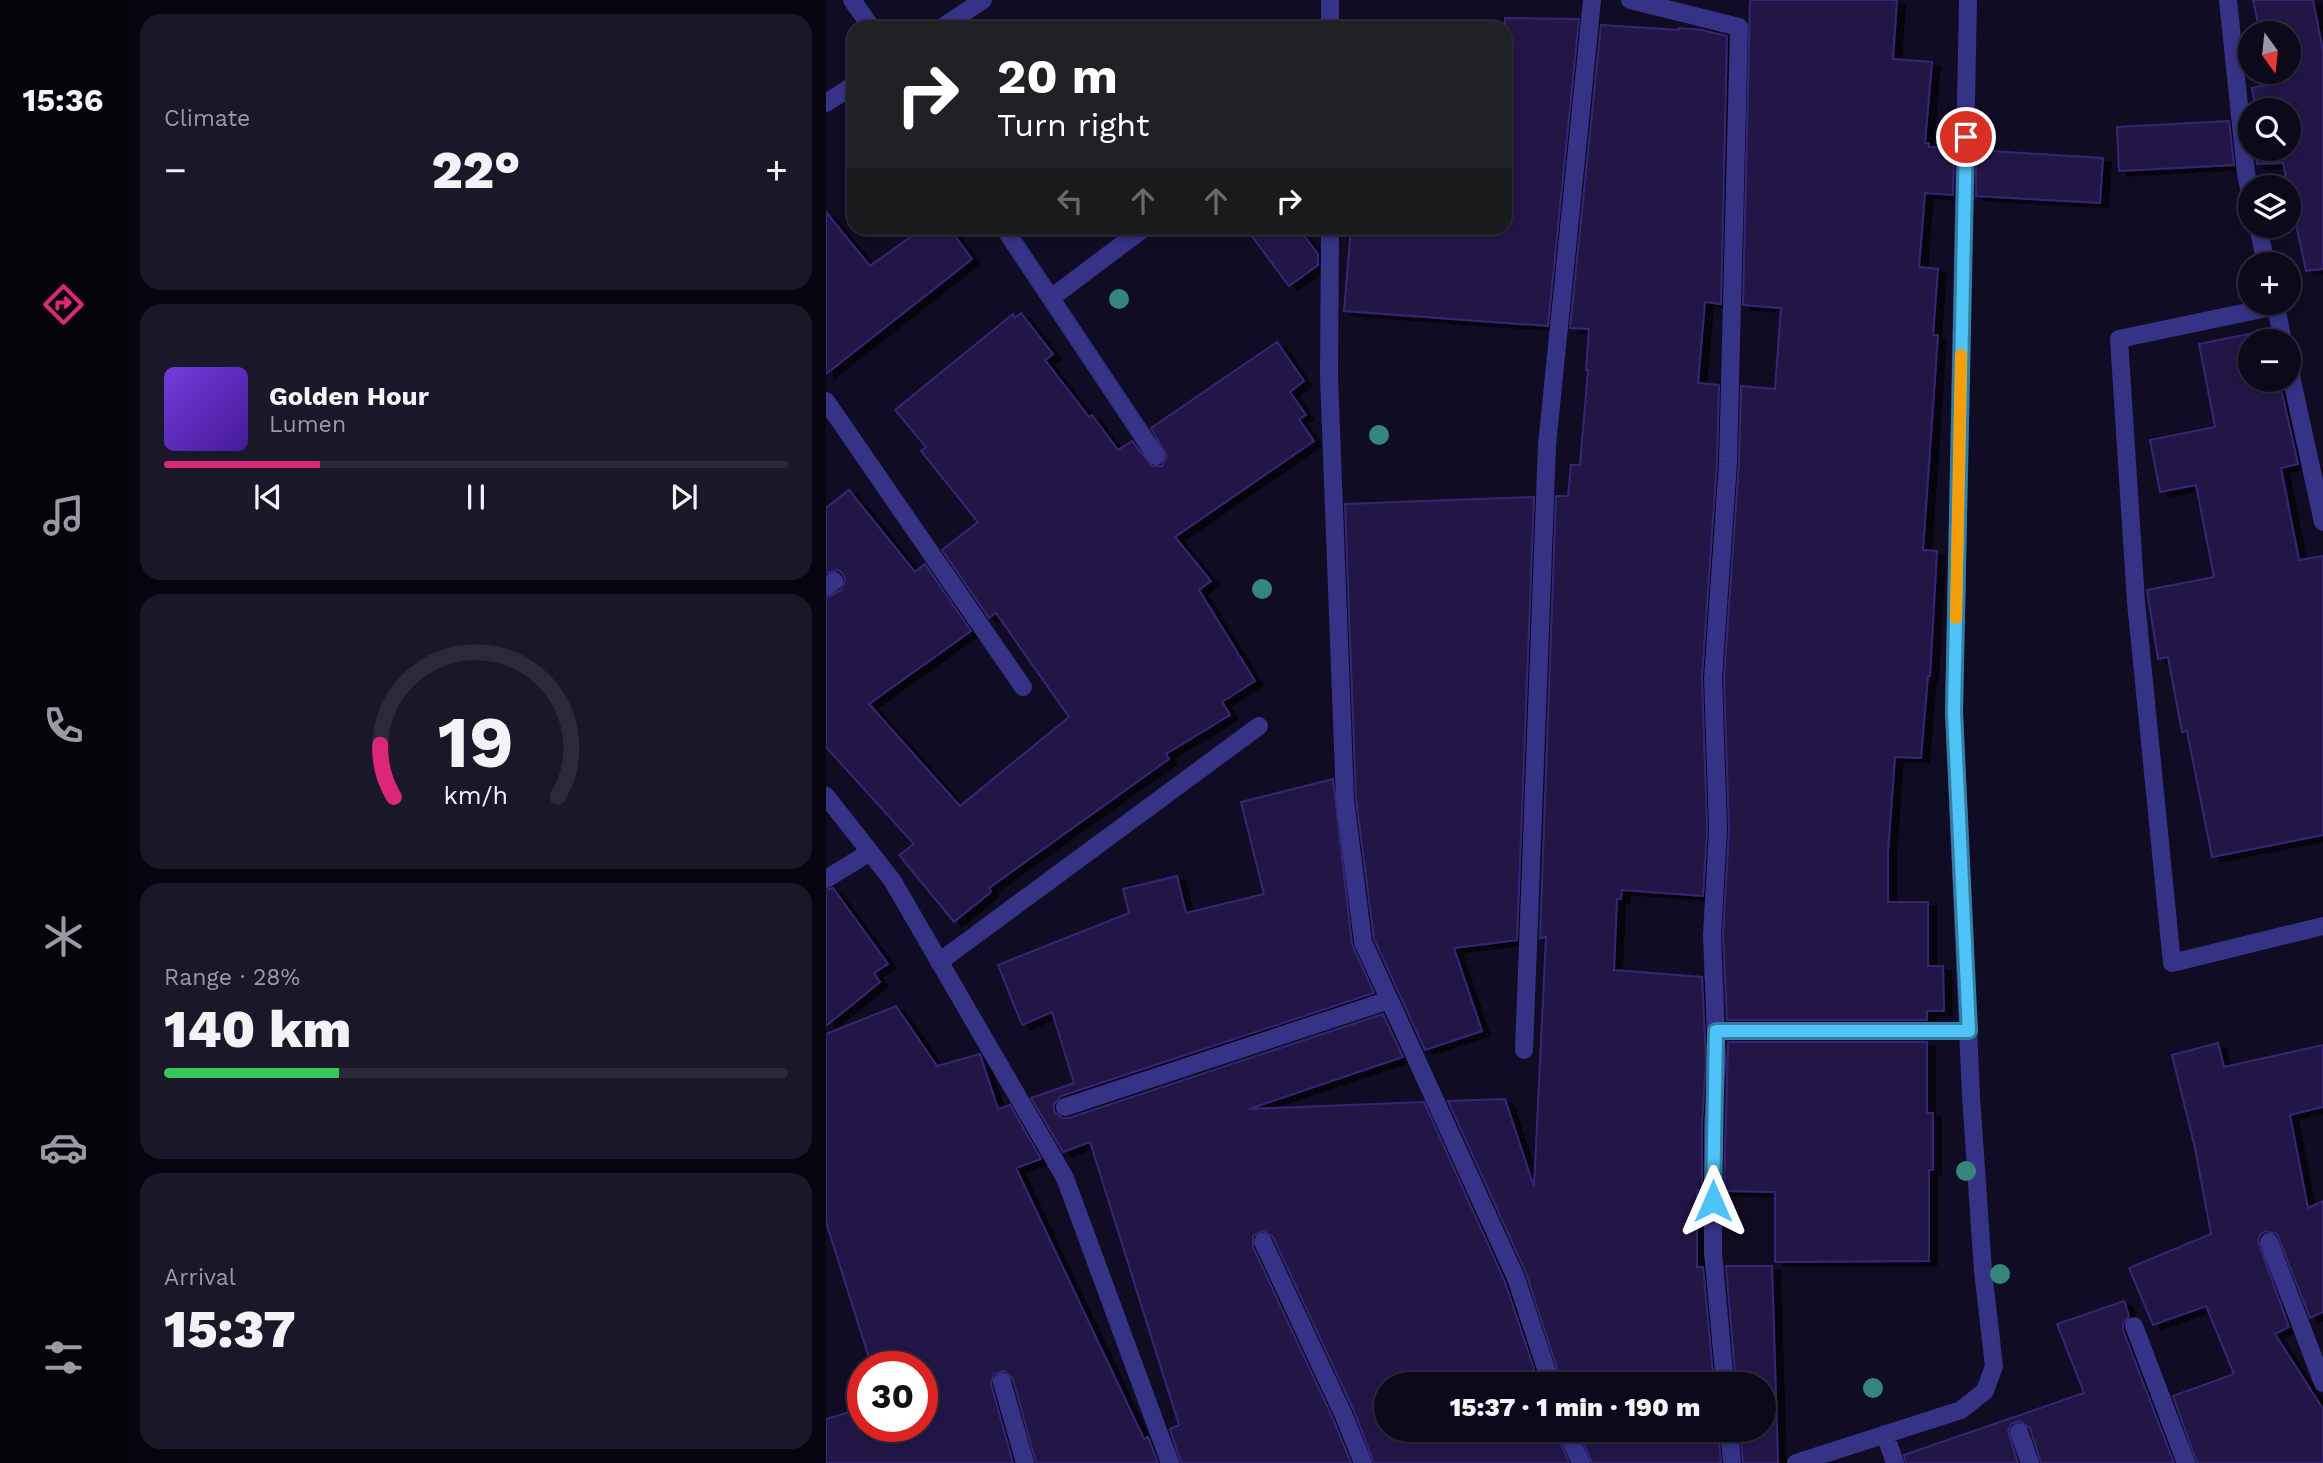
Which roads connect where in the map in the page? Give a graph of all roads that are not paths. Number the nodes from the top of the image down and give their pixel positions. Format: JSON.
{"nodes":[{"id":1,"x":852,"y":0,"type":"edge"},
{"id":2,"x":984,"y":0,"type":"edge"},
{"id":3,"x":1330,"y":0,"type":"edge"},
{"id":4,"x":1592,"y":0,"type":"edge"},
{"id":5,"x":1630,"y":0,"type":"edge"},
{"id":6,"x":1968,"y":0,"type":"edge"},
{"id":7,"x":2228,"y":0,"type":"edge"},
{"id":8,"x":867,"y":21,"type":"edge"},
{"id":9,"x":952,"y":21,"type":"edge"},
{"id":10,"x":1330,"y":21,"type":"edge"},
{"id":11,"x":847,"y":90,"type":"edge"},
{"id":12,"x":826,"y":103,"type":"edge"},
{"id":13,"x":2246,"y":175,"type":"edge"},
{"id":14,"x":1009,"y":235,"type":"edge"},
{"id":15,"x":1135,"y":235,"type":"edge"},
{"id":16,"x":1329,"y":235,"type":"edge"},
{"id":17,"x":1051,"y":298,"type":"junction"},
{"id":18,"x":2238,"y":312,"type":"edge"},
{"id":19,"x":2294,"y":392,"type":"edge"},
{"id":20,"x":826,"y":401,"type":"edge"},
{"id":21,"x":1156,"y":456,"type":"dead end"},
{"id":22,"x":2323,"y":522,"type":"edge"},
{"id":23,"x":1023,"y":687,"type":"dead end"},
{"id":24,"x":1259,"y":726,"type":"dead end"},
{"id":25,"x":826,"y":796,"type":"edge"},
{"id":26,"x":870,"y":852,"type":"junction"},
{"id":27,"x":826,"y":879,"type":"edge"},
{"id":28,"x":2323,"y":926,"type":"edge"},
{"id":29,"x":939,"y":962,"type":"junction"},
{"id":30,"x":1390,"y":1000,"type":"junction"},
{"id":31,"x":1716,"y":1031,"type":"junction"},
{"id":32,"x":1969,"y":1031,"type":"junction"},
{"id":33,"x":1524,"y":1050,"type":"dead end"},
{"id":34,"x":1065,"y":1107,"type":"dead end"},
{"id":35,"x":2269,"y":1241,"type":"dead end"},
{"id":36,"x":1263,"y":1242,"type":"dead end"},
{"id":37,"x":2134,"y":1326,"type":"dead end"},
{"id":38,"x":1547,"y":1372,"type":"edge"},
{"id":39,"x":1724,"y":1372,"type":"edge"},
{"id":40,"x":1002,"y":1381,"type":"dead end"},
{"id":41,"x":2323,"y":1383,"type":"edge"},
{"id":42,"x":2019,"y":1432,"type":"dead end"},
{"id":43,"x":1885,"y":1434,"type":"junction"},
{"id":44,"x":1571,"y":1442,"type":"edge"},
{"id":45,"x":1730,"y":1442,"type":"edge"},
{"id":46,"x":1025,"y":1463,"type":"edge"},
{"id":47,"x":1170,"y":1463,"type":"edge"},
{"id":48,"x":1363,"y":1463,"type":"edge"},
{"id":49,"x":1581,"y":1463,"type":"edge"},
{"id":50,"x":1732,"y":1463,"type":"edge"},
{"id":51,"x":1796,"y":1463,"type":"edge"},
{"id":52,"x":1895,"y":1463,"type":"edge"},
{"id":53,"x":2030,"y":1463,"type":"edge"},
{"id":54,"x":2186,"y":1463,"type":"edge"}],
"edges":[{"from":1,"to":8,"type":"street"},
{"from":2,"to":9,"type":"street"},
{"from":3,"to":10,"type":"street"},
{"from":4,"to":33,"type":"street"},
{"from":5,"to":31,"type":"street"},
{"from":6,"to":32,"type":"street"},
{"from":7,"to":13,"type":"street"},
{"from":11,"to":12,"type":"street"},
{"from":14,"to":17,"type":"street"},
{"from":15,"to":17,"type":"street"},
{"from":16,"to":30,"type":"street"},
{"from":17,"to":21,"type":"street"},
{"from":18,"to":28,"type":"street"},
{"from":19,"to":22,"type":"street"},
{"from":20,"to":23,"type":"street"},
{"from":24,"to":29,"type":"street"},
{"from":25,"to":26,"type":"street"},
{"from":26,"to":27,"type":"street"},
{"from":26,"to":29,"type":"street"},
{"from":29,"to":47,"type":"street"},
{"from":30,"to":34,"type":"street"},
{"from":30,"to":38,"type":"street"},
{"from":31,"to":32,"type":"street"},
{"from":31,"to":39,"type":"street"},
{"from":32,"to":43,"type":"street"},
{"from":35,"to":41,"type":"street"},
{"from":36,"to":48,"type":"street"},
{"from":37,"to":54,"type":"street"},
{"from":40,"to":46,"type":"street"},
{"from":42,"to":53,"type":"street"},
{"from":43,"to":51,"type":"street"},
{"from":43,"to":52,"type":"street"},
{"from":44,"to":49,"type":"street"},
{"from":45,"to":50,"type":"street"}]}
